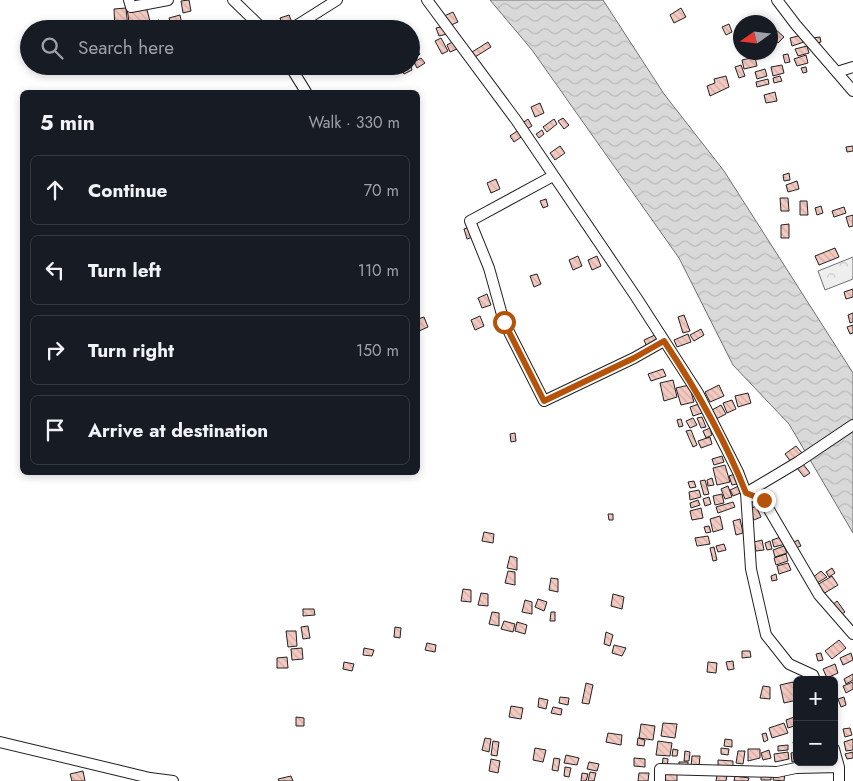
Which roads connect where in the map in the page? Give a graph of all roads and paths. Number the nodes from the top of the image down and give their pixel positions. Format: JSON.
{"nodes":[{"id":1,"x":129,"y":0,"type":"edge"},
{"id":2,"x":168,"y":0,"type":"edge"},
{"id":3,"x":233,"y":0,"type":"edge"},
{"id":4,"x":337,"y":0,"type":"edge"},
{"id":5,"x":427,"y":0,"type":"edge"},
{"id":6,"x":777,"y":0,"type":"edge"},
{"id":7,"x":254,"y":20,"type":"edge"},
{"id":8,"x":305,"y":20,"type":"edge"},
{"id":9,"x":853,"y":67,"type":"edge"},
{"id":10,"x":837,"y":72,"type":"junction"},
{"id":11,"x":296,"y":75,"type":"edge"},
{"id":12,"x":305,"y":90,"type":"edge"},
{"id":13,"x":853,"y":91,"type":"edge"},
{"id":14,"x":553,"y":176,"type":"junction"},
{"id":15,"x":664,"y":341,"type":"junction"},
{"id":16,"x":853,"y":425,"type":"edge"},
{"id":17,"x":746,"y":493,"type":"junction"},
{"id":18,"x":853,"y":634,"type":"edge"},
{"id":19,"x":813,"y":676,"type":"edge"},
{"id":20,"x":0,"y":742,"type":"edge"},
{"id":21,"x":838,"y":763,"type":"edge"},
{"id":22,"x":839,"y":767,"type":"junction"},
{"id":23,"x":149,"y":779,"type":"edge"},
{"id":24,"x":172,"y":781,"type":"edge"},
{"id":25,"x":660,"y":781,"type":"edge"},
{"id":26,"x":839,"y":781,"type":"edge"}],
"edges":[{"from":1,"to":2,"type":"street"},
{"from":3,"to":7,"type":"street"},
{"from":4,"to":8,"type":"street"},
{"from":5,"to":14,"type":"street"},
{"from":6,"to":10,"type":"street"},
{"from":9,"to":10,"type":"street"},
{"from":10,"to":13,"type":"street"},
{"from":11,"to":12,"type":"street"},
{"from":14,"to":15,"type":"street"},
{"from":14,"to":15,"type":"street"},
{"from":15,"to":17,"type":"street"},
{"from":16,"to":17,"type":"street"},
{"from":17,"to":18,"type":"street"},
{"from":17,"to":19,"type":"street"},
{"from":20,"to":23,"type":"street"},
{"from":21,"to":22,"type":"street"},
{"from":22,"to":25,"type":"street"},
{"from":22,"to":26,"type":"street"},
{"from":23,"to":24,"type":"street"}]}
